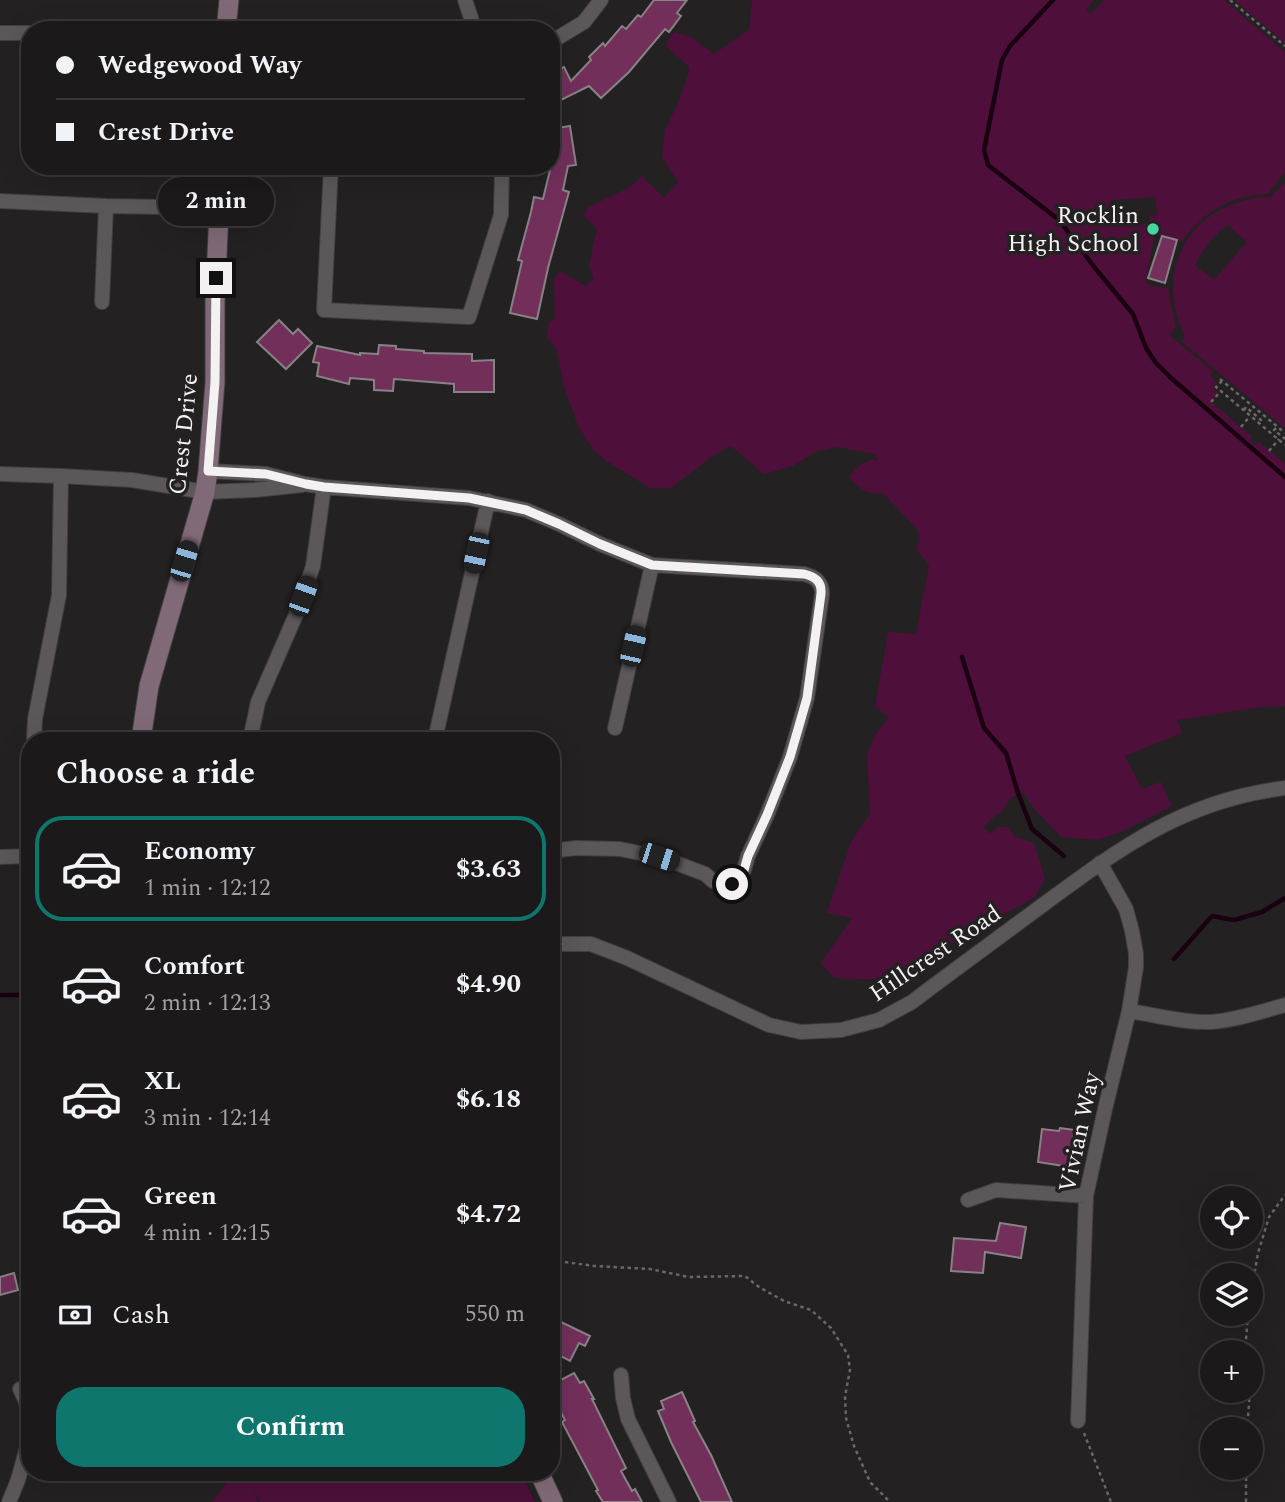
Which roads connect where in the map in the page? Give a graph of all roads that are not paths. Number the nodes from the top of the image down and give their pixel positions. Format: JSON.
{"nodes":[{"id":1,"x":229,"y":0,"type":"edge"},
{"id":2,"x":465,"y":0,"type":"edge"},
{"id":3,"x":601,"y":0,"type":"edge"},
{"id":4,"x":227,"y":21,"type":"edge"},
{"id":5,"x":472,"y":21,"type":"edge"},
{"id":6,"x":0,"y":33,"type":"edge"},
{"id":7,"x":21,"y":33,"type":"edge"},
{"id":8,"x":560,"y":37,"type":"edge"},
{"id":9,"x":220,"y":175,"type":"edge"},
{"id":10,"x":331,"y":175,"type":"edge"},
{"id":11,"x":502,"y":175,"type":"edge"},
{"id":12,"x":0,"y":201,"type":"edge"},
{"id":13,"x":106,"y":206,"type":"junction"},
{"id":14,"x":220,"y":208,"type":"junction"},
{"id":15,"x":102,"y":302,"type":"dead end"},
{"id":16,"x":208,"y":471,"type":"junction"},
{"id":17,"x":0,"y":474,"type":"edge"},
{"id":18,"x":266,"y":474,"type":"junction"},
{"id":19,"x":61,"y":476,"type":"junction"},
{"id":20,"x":306,"y":484,"type":"junction"},
{"id":21,"x":324,"y":487,"type":"junction"},
{"id":22,"x":265,"y":489,"type":"junction"},
{"id":23,"x":205,"y":492,"type":"junction"},
{"id":24,"x":488,"y":501,"type":"junction"},
{"id":25,"x":652,"y":565,"type":"junction"},
{"id":26,"x":615,"y":728,"type":"dead end"},
{"id":27,"x":34,"y":732,"type":"edge"},
{"id":28,"x":142,"y":732,"type":"edge"},
{"id":29,"x":252,"y":732,"type":"edge"},
{"id":30,"x":437,"y":732,"type":"edge"},
{"id":31,"x":1285,"y":788,"type":"edge"},
{"id":32,"x":560,"y":850,"type":"edge"},
{"id":33,"x":0,"y":857,"type":"edge"},
{"id":34,"x":21,"y":858,"type":"edge"},
{"id":35,"x":1100,"y":863,"type":"junction"},
{"id":36,"x":560,"y":944,"type":"edge"},
{"id":37,"x":1285,"y":1005,"type":"edge"},
{"id":38,"x":1129,"y":1011,"type":"junction"},
{"id":39,"x":1086,"y":1196,"type":"junction"},
{"id":40,"x":968,"y":1200,"type":"dead end"},
{"id":41,"x":621,"y":1375,"type":"dead end"},
{"id":42,"x":1078,"y":1421,"type":"road end"},
{"id":43,"x":21,"y":1469,"type":"edge"},
{"id":44,"x":543,"y":1481,"type":"edge"},
{"id":45,"x":9,"y":1502,"type":"edge"},
{"id":46,"x":553,"y":1502,"type":"edge"},
{"id":47,"x":669,"y":1502,"type":"edge"}],
"edges":[{"from":1,"to":4,"type":"street"},
{"from":2,"to":5,"type":"street"},
{"from":3,"to":8,"type":"street"},
{"from":6,"to":7,"type":"street"},
{"from":9,"to":14,"type":"street","name":"Crest Drive"},
{"from":10,"to":11,"type":"street"},
{"from":12,"to":13,"type":"street"},
{"from":13,"to":14,"type":"street"},
{"from":13,"to":15,"type":"street"},
{"from":14,"to":16,"type":"street","name":"Crest Drive"},
{"from":16,"to":18,"type":"street"},
{"from":16,"to":23,"type":"street","name":"Crest Drive"},
{"from":17,"to":19,"type":"street"},
{"from":18,"to":20,"type":"street"},
{"from":18,"to":22,"type":"street"},
{"from":19,"to":23,"type":"street"},
{"from":19,"to":27,"type":"street"},
{"from":20,"to":21,"type":"street"},
{"from":20,"to":22,"type":"street"},
{"from":21,"to":24,"type":"street"},
{"from":21,"to":29,"type":"street"},
{"from":22,"to":23,"type":"street"},
{"from":23,"to":28,"type":"street","name":"Crest Drive"},
{"from":24,"to":25,"type":"street"},
{"from":24,"to":30,"type":"street"},
{"from":25,"to":26,"type":"street"},
{"from":25,"to":32,"type":"street"},
{"from":31,"to":35,"type":"street","name":"Hillcrest Road"},
{"from":33,"to":34,"type":"street"},
{"from":35,"to":36,"type":"street","name":"Hillcrest Road"},
{"from":35,"to":38,"type":"street","name":"Vivian Way"},
{"from":37,"to":38,"type":"street"},
{"from":38,"to":39,"type":"street","name":"Vivian Way"},
{"from":39,"to":40,"type":"street"},
{"from":39,"to":42,"type":"street","name":"Vivian Way"},
{"from":41,"to":47,"type":"street"},
{"from":43,"to":45,"type":"street"},
{"from":44,"to":46,"type":"street"}]}
